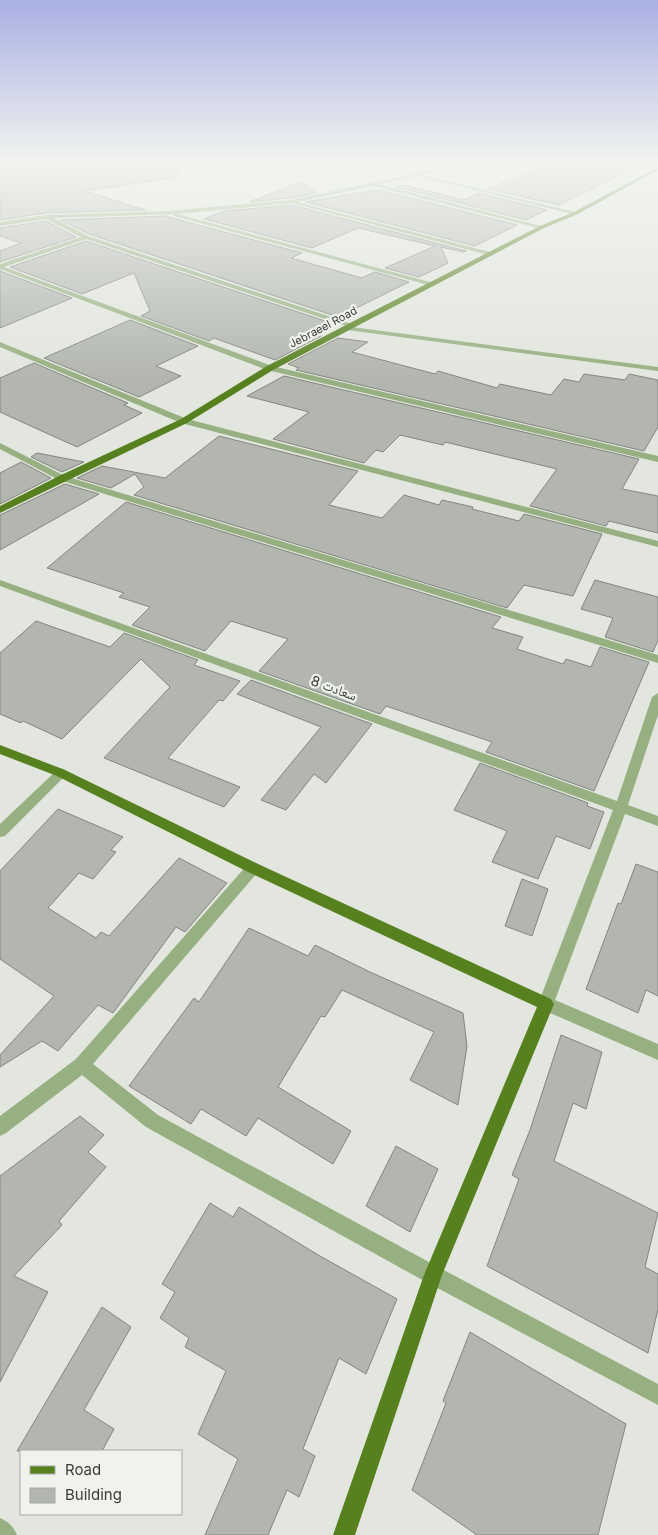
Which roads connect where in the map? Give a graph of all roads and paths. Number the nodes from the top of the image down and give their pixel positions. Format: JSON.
{"nodes":[{"id":1,"x":81,"y":235,"type":"edge"},
{"id":2,"x":248,"y":235,"type":"edge"},
{"id":3,"x":417,"y":235,"type":"edge"},
{"id":4,"x":527,"y":235,"type":"edge"},
{"id":5,"x":86,"y":237,"type":"junction"},
{"id":6,"x":492,"y":254,"type":"junction"},
{"id":7,"x":0,"y":266,"type":"edge"},
{"id":8,"x":432,"y":284,"type":"junction"},
{"id":9,"x":348,"y":326,"type":"junction"},
{"id":10,"x":0,"y":344,"type":"edge"},
{"id":11,"x":270,"y":368,"type":"junction"},
{"id":12,"x":658,"y":369,"type":"edge"},
{"id":13,"x":184,"y":421,"type":"junction"},
{"id":14,"x":0,"y":446,"type":"edge"},
{"id":15,"x":658,"y":458,"type":"edge"},
{"id":16,"x":62,"y":478,"type":"junction"},
{"id":17,"x":0,"y":510,"type":"edge"},
{"id":18,"x":658,"y":544,"type":"edge"},
{"id":19,"x":0,"y":583,"type":"edge"},
{"id":20,"x":658,"y":659,"type":"edge"},
{"id":21,"x":658,"y":697,"type":"edge"},
{"id":22,"x":0,"y":748,"type":"edge"},
{"id":23,"x":61,"y":773,"type":"junction"},
{"id":24,"x":620,"y":807,"type":"junction"},
{"id":25,"x":658,"y":820,"type":"edge"},
{"id":26,"x":0,"y":832,"type":"edge"},
{"id":27,"x":253,"y":868,"type":"junction"},
{"id":28,"x":546,"y":1004,"type":"junction"},
{"id":29,"x":658,"y":1052,"type":"edge"},
{"id":30,"x":82,"y":1065,"type":"junction"},
{"id":31,"x":0,"y":1128,"type":"edge"},
{"id":32,"x":433,"y":1275,"type":"junction"},
{"id":33,"x":658,"y":1394,"type":"edge"},
{"id":34,"x":0,"y":1529,"type":"edge"},
{"id":35,"x":6,"y":1535,"type":"edge"},
{"id":36,"x":344,"y":1535,"type":"edge"}],
"edges":[{"from":1,"to":5,"type":"street"},
{"from":2,"to":8,"type":"street"},
{"from":3,"to":6,"type":"street"},
{"from":4,"to":6,"type":"main road","name":"Jebraeel Road"},
{"from":5,"to":7,"type":"street"},
{"from":5,"to":9,"type":"street"},
{"from":6,"to":8,"type":"main road","name":"Jebraeel Road"},
{"from":7,"to":11,"type":"street"},
{"from":8,"to":9,"type":"main road","name":"Jebraeel Road"},
{"from":9,"to":11,"type":"main road","name":"Jebraeel Road"},
{"from":9,"to":12,"type":"street"},
{"from":10,"to":13,"type":"street"},
{"from":11,"to":13,"type":"main road","name":"Jebraeel Road"},
{"from":11,"to":15,"type":"street"},
{"from":13,"to":16,"type":"main road","name":"Jebraeel Road"},
{"from":13,"to":18,"type":"street"},
{"from":14,"to":16,"type":"street"},
{"from":16,"to":17,"type":"main road","name":"Jebraeel Road"},
{"from":16,"to":20,"type":"street"},
{"from":19,"to":24,"type":"street","name":"سعادت 8"},
{"from":21,"to":24,"type":"street"},
{"from":22,"to":23,"type":"main road"},
{"from":23,"to":26,"type":"street"},
{"from":23,"to":27,"type":"main road"},
{"from":24,"to":25,"type":"street","name":"سعادت 8"},
{"from":24,"to":28,"type":"street"},
{"from":27,"to":28,"type":"main road"},
{"from":27,"to":30,"type":"street"},
{"from":28,"to":29,"type":"street"},
{"from":28,"to":32,"type":"main road"},
{"from":30,"to":31,"type":"street"},
{"from":30,"to":32,"type":"street"},
{"from":32,"to":33,"type":"street"},
{"from":32,"to":36,"type":"main road"},
{"from":34,"to":35,"type":"street"}]}
